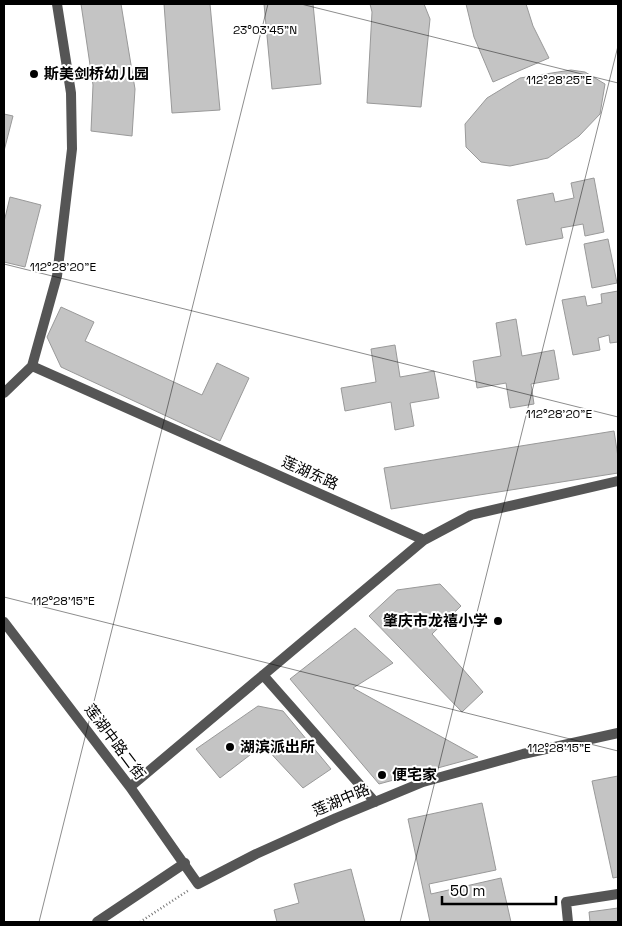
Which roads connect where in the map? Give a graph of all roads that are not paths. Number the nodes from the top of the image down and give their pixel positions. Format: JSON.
{"nodes":[{"id":1,"x":57,"y":4,"type":"edge"},
{"id":2,"x":32,"y":366,"type":"junction"},
{"id":3,"x":4,"y":393,"type":"edge"},
{"id":4,"x":618,"y":481,"type":"edge"},
{"id":5,"x":424,"y":540,"type":"junction"},
{"id":6,"x":4,"y":622,"type":"edge"},
{"id":7,"x":263,"y":675,"type":"junction"},
{"id":8,"x":618,"y":733,"type":"edge"},
{"id":9,"x":130,"y":786,"type":"junction"},
{"id":10,"x":375,"y":802,"type":"junction"},
{"id":11,"x":185,"y":863,"type":"junction"},
{"id":12,"x":198,"y":884,"type":"joint"},
{"id":13,"x":618,"y":894,"type":"edge"},
{"id":14,"x":97,"y":922,"type":"edge"},
{"id":15,"x":568,"y":922,"type":"edge"}],
"edges":[{"from":1,"to":2,"type":"street"},
{"from":2,"to":3,"type":"street"},
{"from":2,"to":5,"type":"street","name":"莲湖东路"},
{"from":4,"to":5,"type":"street"},
{"from":5,"to":7,"type":"street"},
{"from":6,"to":9,"type":"street","name":"莲湖中路二街"},
{"from":7,"to":9,"type":"street"},
{"from":7,"to":10,"type":"street"},
{"from":8,"to":10,"type":"street","name":"莲湖中路"},
{"from":9,"to":11,"type":"street","name":"莲湖中路二街"},
{"from":10,"to":12,"type":"street","name":"莲湖中路"},
{"from":11,"to":12,"type":"street","name":"莲湖中路二街"},
{"from":11,"to":14,"type":"street"},
{"from":13,"to":15,"type":"street"}]}
